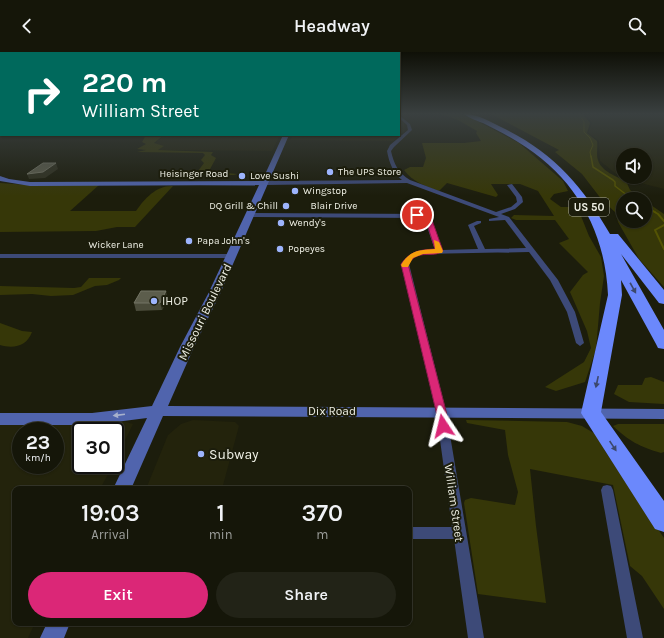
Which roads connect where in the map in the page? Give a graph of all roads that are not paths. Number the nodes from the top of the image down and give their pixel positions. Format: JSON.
{"nodes":[{"id":1,"x":283,"y":141,"type":"edge"},
{"id":2,"x":397,"y":141,"type":"edge"},
{"id":3,"x":521,"y":141,"type":"edge"},
{"id":4,"x":533,"y":141,"type":"edge"},
{"id":5,"x":0,"y":178,"type":"edge"},
{"id":6,"x":408,"y":181,"type":"junction"},
{"id":7,"x":265,"y":183,"type":"junction"},
{"id":8,"x":510,"y":184,"type":"dead end"},
{"id":9,"x":498,"y":214,"type":"junction"},
{"id":10,"x":251,"y":215,"type":"junction"},
{"id":11,"x":507,"y":218,"type":"junction"},
{"id":12,"x":491,"y":220,"type":"dead end"},
{"id":13,"x":479,"y":222,"type":"dead end"},
{"id":14,"x":607,"y":232,"type":"junction"},
{"id":15,"x":482,"y":250,"type":"junction"},
{"id":16,"x":532,"y":250,"type":"junction"},
{"id":17,"x":439,"y":251,"type":"junction"},
{"id":18,"x":0,"y":256,"type":"edge"},
{"id":19,"x":232,"y":256,"type":"junction"},
{"id":20,"x":664,"y":300,"type":"edge"},
{"id":21,"x":664,"y":323,"type":"edge"},
{"id":22,"x":580,"y":343,"type":"dead end"},
{"id":23,"x":664,"y":344,"type":"edge"},
{"id":24,"x":158,"y":411,"type":"junction"},
{"id":25,"x":441,"y":411,"type":"junction"},
{"id":26,"x":591,"y":413,"type":"junction"},
{"id":27,"x":664,"y":414,"type":"edge"},
{"id":28,"x":0,"y":419,"type":"edge"},
{"id":29,"x":123,"y":486,"type":"edge"},
{"id":30,"x":607,"y":490,"type":"dead end"},
{"id":31,"x":664,"y":520,"type":"edge"},
{"id":32,"x":412,"y":533,"type":"edge"},
{"id":33,"x":458,"y":533,"type":"junction"},
{"id":34,"x":58,"y":626,"type":"edge"},
{"id":35,"x":52,"y":638,"type":"edge"},
{"id":36,"x":476,"y":638,"type":"edge"},
{"id":37,"x":635,"y":638,"type":"edge"}],
"edges":[{"from":1,"to":7,"type":"main road","name":"Missouri Boulevard"},
{"from":2,"to":6,"type":"street"},
{"from":3,"to":14,"type":"highway","number":"US 50"},
{"from":4,"to":14,"type":"highway","number":"US 50"},
{"from":5,"to":7,"type":"main road","name":"Heisinger Road"},
{"from":6,"to":7,"type":"street","name":"Heisinger Road"},
{"from":6,"to":9,"type":"street"},
{"from":7,"to":10,"type":"main road","name":"Missouri Boulevard"},
{"from":8,"to":9,"type":"street"},
{"from":9,"to":11,"type":"street"},
{"from":10,"to":17,"type":"street","name":"Blair Drive"},
{"from":10,"to":19,"type":"main road","name":"Missouri Boulevard"},
{"from":11,"to":12,"type":"street"},
{"from":11,"to":16,"type":"street"},
{"from":13,"to":15,"type":"street"},
{"from":14,"to":20,"type":"highway"},
{"from":14,"to":21,"type":"highway","number":"US 50"},
{"from":14,"to":23,"type":"highway","number":"US 50","one_way":true},
{"from":14,"to":26,"type":"highway","one_way":true},
{"from":15,"to":16,"type":"street","name":"William Street"},
{"from":15,"to":17,"type":"street","name":"William Street"},
{"from":16,"to":22,"type":"street"},
{"from":17,"to":25,"type":"street","name":"William Street"},
{"from":18,"to":19,"type":"street","name":"Wicker Lane"},
{"from":19,"to":24,"type":"main road","name":"Missouri Boulevard"},
{"from":24,"to":25,"type":"main road","name":"Dix Road"},
{"from":24,"to":28,"type":"main road","name":"Dix Road","one_way":true},
{"from":24,"to":29,"type":"main road","name":"Missouri Boulevard"},
{"from":25,"to":26,"type":"main road","name":"Dix Road"},
{"from":25,"to":33,"type":"street","name":"William Street"},
{"from":26,"to":27,"type":"main road","name":"Dix Road"},
{"from":26,"to":31,"type":"highway","one_way":true},
{"from":30,"to":37,"type":"street"},
{"from":32,"to":33,"type":"street"},
{"from":33,"to":36,"type":"street","name":"William Street"},
{"from":34,"to":35,"type":"main road"}]}
